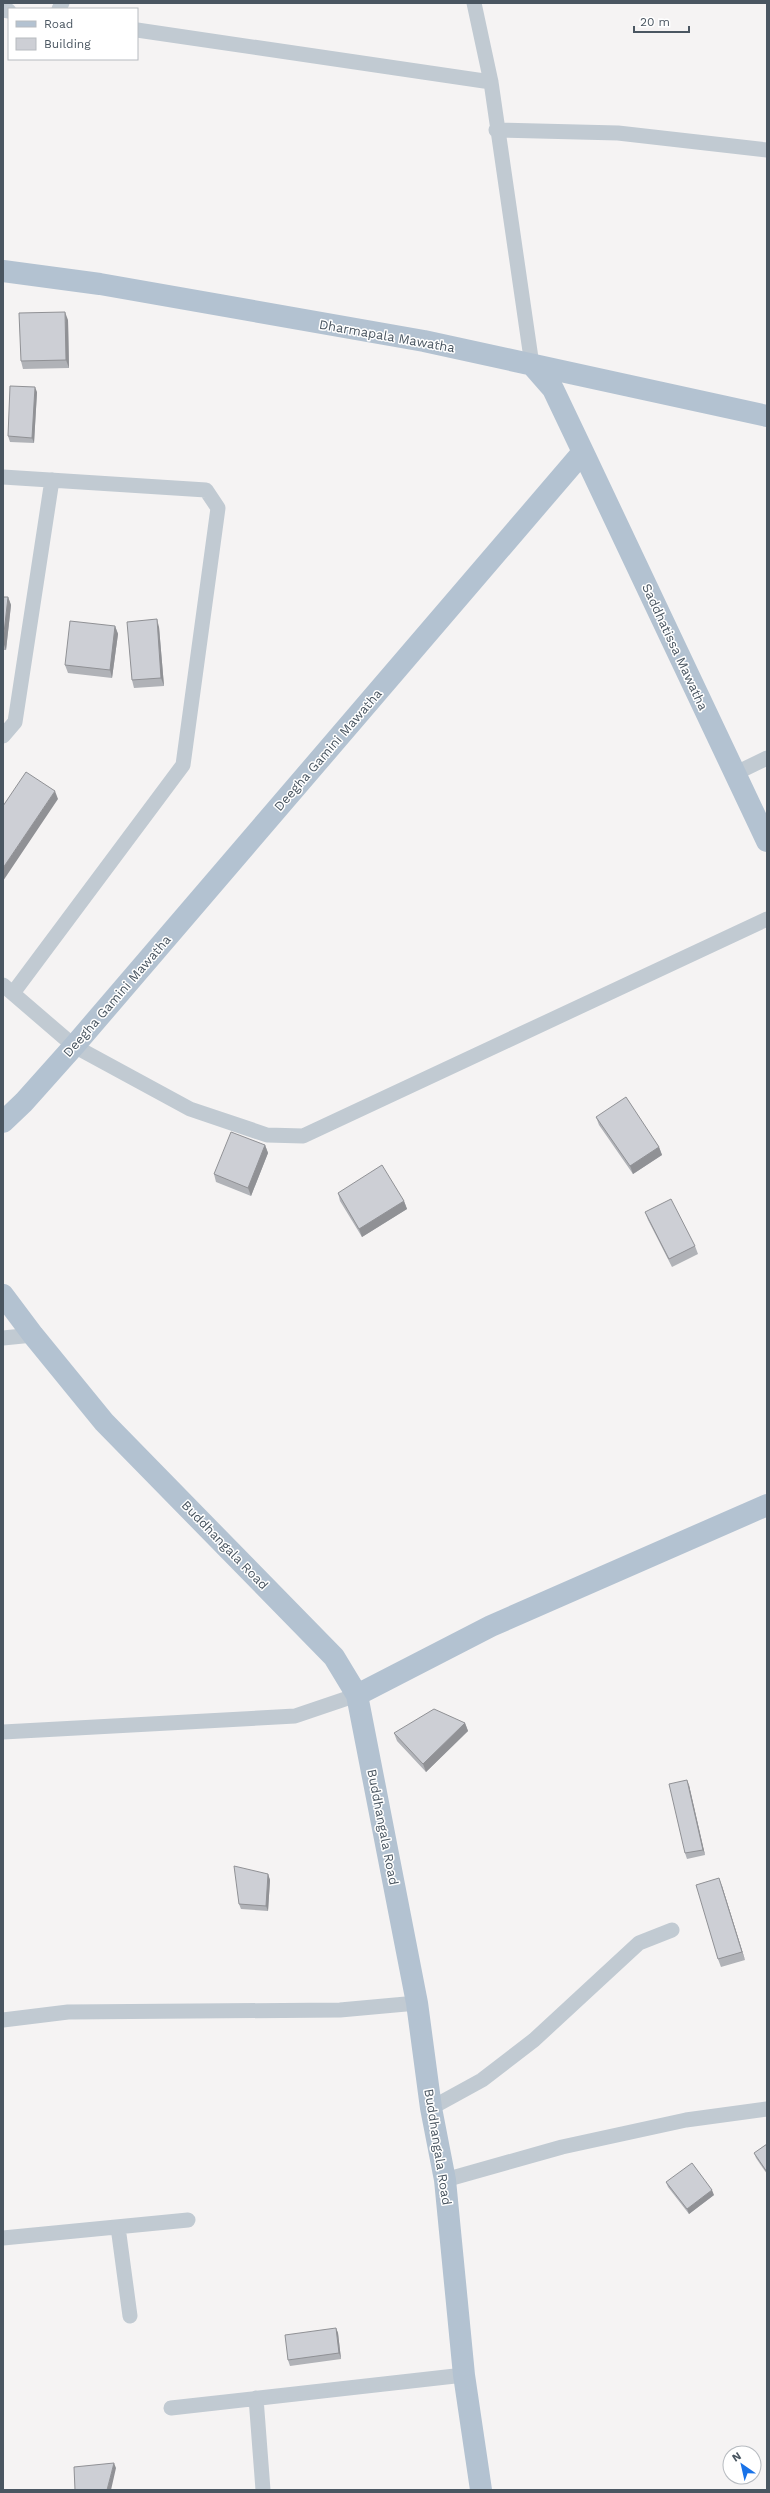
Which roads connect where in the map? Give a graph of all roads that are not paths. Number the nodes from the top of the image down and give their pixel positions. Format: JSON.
{"nodes":[{"id":1,"x":474,"y":3,"type":"edge"},
{"id":2,"x":138,"y":30,"type":"edge"},
{"id":3,"x":491,"y":82,"type":"junction"},
{"id":4,"x":496,"y":130,"type":"junction"},
{"id":5,"x":767,"y":150,"type":"edge"},
{"id":6,"x":3,"y":271,"type":"edge"},
{"id":7,"x":532,"y":365,"type":"junction"},
{"id":8,"x":767,"y":416,"type":"edge"},
{"id":9,"x":583,"y":452,"type":"junction"},
{"id":10,"x":3,"y":477,"type":"edge"},
{"id":11,"x":52,"y":480,"type":"junction"},
{"id":12,"x":3,"y":736,"type":"edge"},
{"id":13,"x":767,"y":758,"type":"edge"},
{"id":14,"x":734,"y":774,"type":"junction"},
{"id":15,"x":767,"y":841,"type":"edge"},
{"id":16,"x":767,"y":919,"type":"edge"},
{"id":17,"x":8,"y":989,"type":"edge"},
{"id":18,"x":74,"y":1046,"type":"junction"},
{"id":19,"x":3,"y":1122,"type":"edge"},
{"id":20,"x":3,"y":1295,"type":"edge"},
{"id":21,"x":33,"y":1336,"type":"junction"},
{"id":22,"x":3,"y":1338,"type":"edge"},
{"id":23,"x":767,"y":1505,"type":"edge"},
{"id":24,"x":357,"y":1695,"type":"junction"},
{"id":25,"x":3,"y":1732,"type":"edge"},
{"id":26,"x":672,"y":1930,"type":"dead end"},
{"id":27,"x":417,"y":2003,"type":"junction"},
{"id":28,"x":3,"y":2020,"type":"edge"},
{"id":29,"x":431,"y":2108,"type":"junction"},
{"id":30,"x":767,"y":2109,"type":"edge"},
{"id":31,"x":445,"y":2180,"type":"junction"},
{"id":32,"x":188,"y":2220,"type":"dead end"},
{"id":33,"x":118,"y":2227,"type":"junction"},
{"id":34,"x":3,"y":2238,"type":"edge"},
{"id":35,"x":130,"y":2316,"type":"dead end"},
{"id":36,"x":464,"y":2375,"type":"junction"},
{"id":37,"x":256,"y":2398,"type":"junction"},
{"id":38,"x":171,"y":2408,"type":"dead end"},
{"id":39,"x":263,"y":2490,"type":"edge"},
{"id":40,"x":481,"y":2490,"type":"edge"}],
"edges":[{"from":1,"to":3,"type":"street"},
{"from":2,"to":3,"type":"street"},
{"from":3,"to":4,"type":"street"},
{"from":4,"to":5,"type":"street"},
{"from":4,"to":7,"type":"street"},
{"from":6,"to":7,"type":"main road","name":"Dharmapala Mawatha"},
{"from":7,"to":8,"type":"main road","name":"Dharmapala Mawatha"},
{"from":7,"to":9,"type":"main road"},
{"from":9,"to":14,"type":"main road","name":"Saddhatissa Mawatha"},
{"from":9,"to":18,"type":"main road","name":"Deegha Gamini Mawatha"},
{"from":10,"to":11,"type":"street"},
{"from":11,"to":12,"type":"street"},
{"from":11,"to":17,"type":"street"},
{"from":13,"to":14,"type":"street"},
{"from":14,"to":15,"type":"main road","name":"Saddhatissa Mawatha"},
{"from":16,"to":18,"type":"street"},
{"from":17,"to":18,"type":"street"},
{"from":18,"to":19,"type":"main road","name":"Deegha Gamini Mawatha"},
{"from":20,"to":21,"type":"main road","name":"Buddhangala Road"},
{"from":21,"to":22,"type":"street"},
{"from":21,"to":24,"type":"main road","name":"Buddhangala Road"},
{"from":23,"to":24,"type":"main road"},
{"from":24,"to":25,"type":"street"},
{"from":24,"to":27,"type":"main road","name":"Buddhangala Road"},
{"from":26,"to":29,"type":"street"},
{"from":27,"to":28,"type":"street"},
{"from":27,"to":29,"type":"main road","name":"Buddhangala Road"},
{"from":29,"to":31,"type":"main road","name":"Buddhangala Road"},
{"from":30,"to":31,"type":"street"},
{"from":31,"to":36,"type":"main road","name":"Buddhangala Road"},
{"from":32,"to":33,"type":"street"},
{"from":33,"to":34,"type":"street"},
{"from":33,"to":35,"type":"street"},
{"from":36,"to":37,"type":"street"},
{"from":36,"to":40,"type":"main road","name":"Buddhangala Road"},
{"from":37,"to":38,"type":"street"},
{"from":37,"to":39,"type":"street"}]}
